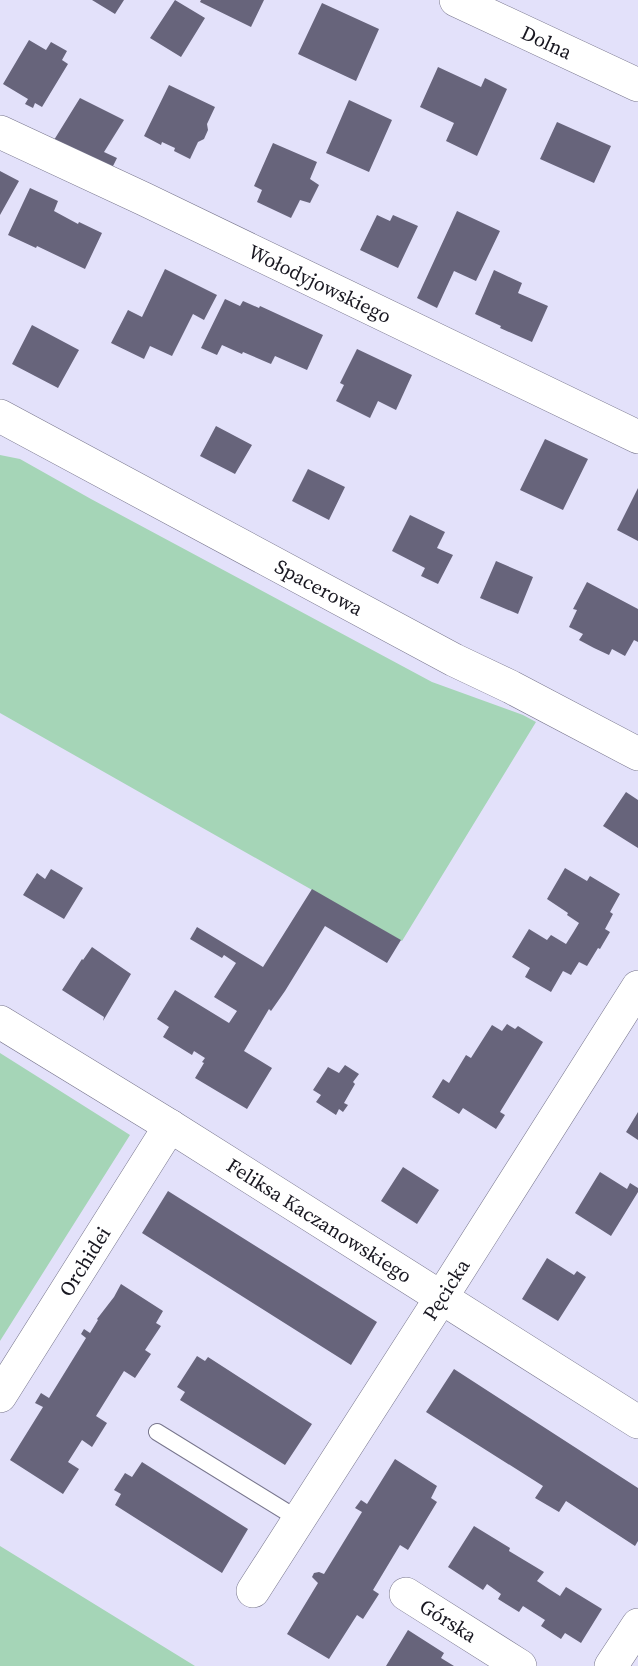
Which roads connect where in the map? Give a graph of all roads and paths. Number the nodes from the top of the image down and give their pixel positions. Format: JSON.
{"nodes":[{"id":1,"x":456,"y":0,"type":"edge"},
{"id":2,"x":638,"y":85,"type":"edge"},
{"id":3,"x":0,"y":132,"type":"edge"},
{"id":4,"x":0,"y":416,"type":"edge"},
{"id":5,"x":638,"y":436,"type":"edge"},
{"id":6,"x":638,"y":754,"type":"edge"},
{"id":7,"x":638,"y":987,"type":"edge"},
{"id":8,"x":0,"y":1022,"type":"edge"},
{"id":9,"x":170,"y":1126,"type":"junction"},
{"id":10,"x":441,"y":1298,"type":"junction"},
{"id":11,"x":0,"y":1396,"type":"edge"},
{"id":12,"x":638,"y":1422,"type":"edge"},
{"id":13,"x":158,"y":1432,"type":"dead end"},
{"id":14,"x":298,"y":1520,"type":"junction"},
{"id":15,"x":253,"y":1591,"type":"dead end"},
{"id":16,"x":406,"y":1594,"type":"dead end"},
{"id":17,"x":638,"y":1625,"type":"edge"},
{"id":18,"x":520,"y":1666,"type":"edge"},
{"id":19,"x":611,"y":1666,"type":"edge"}],
"edges":[{"from":1,"to":2,"type":"street","name":"Dolna"},
{"from":3,"to":5,"type":"street","name":"Wołodyjowskiego"},
{"from":4,"to":6,"type":"street","name":"Spacerowa"},
{"from":7,"to":10,"type":"street","name":"Pęcicka"},
{"from":8,"to":9,"type":"street","name":"Feliksa Kaczanowskiego"},
{"from":9,"to":10,"type":"street","name":"Feliksa Kaczanowskiego"},
{"from":9,"to":11,"type":"street","name":"Orchidei"},
{"from":10,"to":12,"type":"street","name":"Feliksa Kaczanowskiego"},
{"from":10,"to":14,"type":"street","name":"Pęcicka"},
{"from":13,"to":14,"type":"lane"},
{"from":14,"to":15,"type":"street","name":"Pęcicka"},
{"from":16,"to":18,"type":"street","name":"Górska"},
{"from":17,"to":19,"type":"street"}]}
